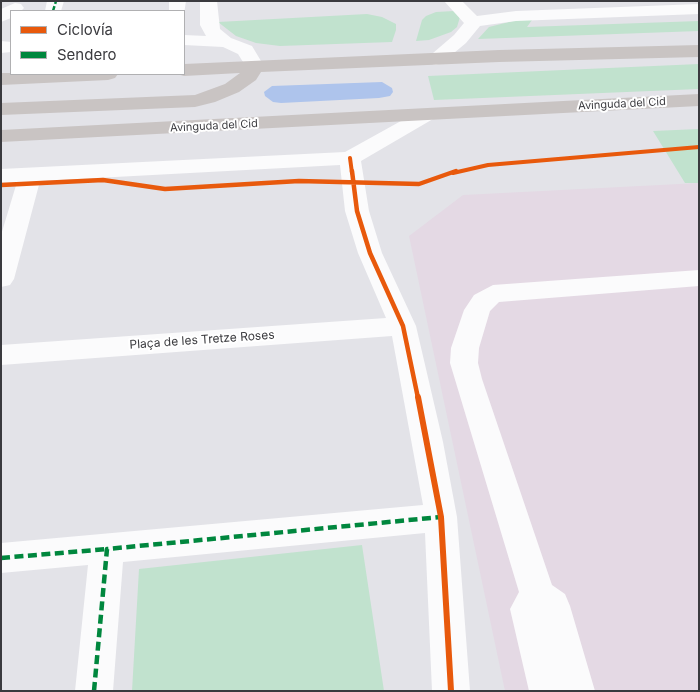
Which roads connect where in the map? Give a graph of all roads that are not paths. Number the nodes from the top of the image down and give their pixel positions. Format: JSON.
{"nodes":[{"id":1,"x":208,"y":1,"type":"edge"},
{"id":2,"x":452,"y":1,"type":"edge"},
{"id":3,"x":699,"y":9,"type":"edge"},
{"id":4,"x":473,"y":22,"type":"junction"},
{"id":5,"x":185,"y":40,"type":"edge"},
{"id":6,"x":224,"y":42,"type":"junction"},
{"id":7,"x":699,"y":42,"type":"edge"},
{"id":8,"x":699,"y":51,"type":"edge"},
{"id":9,"x":499,"y":56,"type":"junction"},
{"id":10,"x":434,"y":59,"type":"junction"},
{"id":11,"x":256,"y":66,"type":"junction"},
{"id":12,"x":185,"y":70,"type":"edge"},
{"id":13,"x":66,"y":75,"type":"edge"},
{"id":14,"x":1,"y":78,"type":"edge"},
{"id":15,"x":699,"y":100,"type":"edge"},
{"id":16,"x":1,"y":109,"type":"edge"},
{"id":17,"x":426,"y":115,"type":"junction"},
{"id":18,"x":699,"y":115,"type":"edge"},
{"id":19,"x":1,"y":136,"type":"edge"},
{"id":20,"x":350,"y":158,"type":"junction"},
{"id":21,"x":30,"y":175,"type":"junction"},
{"id":22,"x":1,"y":176,"type":"edge"},
{"id":23,"x":699,"y":278,"type":"edge"},
{"id":24,"x":1,"y":279,"type":"edge"},
{"id":25,"x":403,"y":326,"type":"junction"},
{"id":26,"x":1,"y":355,"type":"edge"},
{"id":27,"x":441,"y":516,"type":"junction"},
{"id":28,"x":107,"y":549,"type":"junction"},
{"id":29,"x":1,"y":558,"type":"edge"},
{"id":30,"x":538,"y":595,"type":"junction"},
{"id":31,"x":94,"y":691,"type":"edge"},
{"id":32,"x":451,"y":691,"type":"edge"},
{"id":33,"x":548,"y":691,"type":"edge"},
{"id":34,"x":576,"y":691,"type":"edge"}],
"edges":[{"from":1,"to":6,"type":"street"},
{"from":2,"to":4,"type":"street"},
{"from":3,"to":4,"type":"street"},
{"from":4,"to":10,"type":"street"},
{"from":5,"to":6,"type":"street"},
{"from":6,"to":11,"type":"street"},
{"from":7,"to":9,"type":"main road"},
{"from":8,"to":9,"type":"main road"},
{"from":9,"to":10,"type":"main road"},
{"from":10,"to":11,"type":"main road"},
{"from":11,"to":12,"type":"main road"},
{"from":11,"to":16,"type":"main road"},
{"from":13,"to":14,"type":"main road"},
{"from":15,"to":17,"type":"main road","name":"Avinguda del Cid"},
{"from":17,"to":18,"type":"main road","name":"Avinguda del Cid"},
{"from":17,"to":19,"type":"main road","name":"Avinguda del Cid"},
{"from":17,"to":20,"type":"street"},
{"from":20,"to":21,"type":"street"},
{"from":20,"to":25,"type":"street"},
{"from":21,"to":22,"type":"street"},
{"from":21,"to":24,"type":"street"},
{"from":23,"to":30,"type":"street"},
{"from":25,"to":26,"type":"street","name":"Plaça de les Tretze Roses"},
{"from":25,"to":27,"type":"street"},
{"from":27,"to":28,"type":"street"},
{"from":27,"to":32,"type":"street"},
{"from":28,"to":29,"type":"street"},
{"from":28,"to":31,"type":"street"},
{"from":30,"to":33,"type":"street"},
{"from":30,"to":34,"type":"street"}]}
